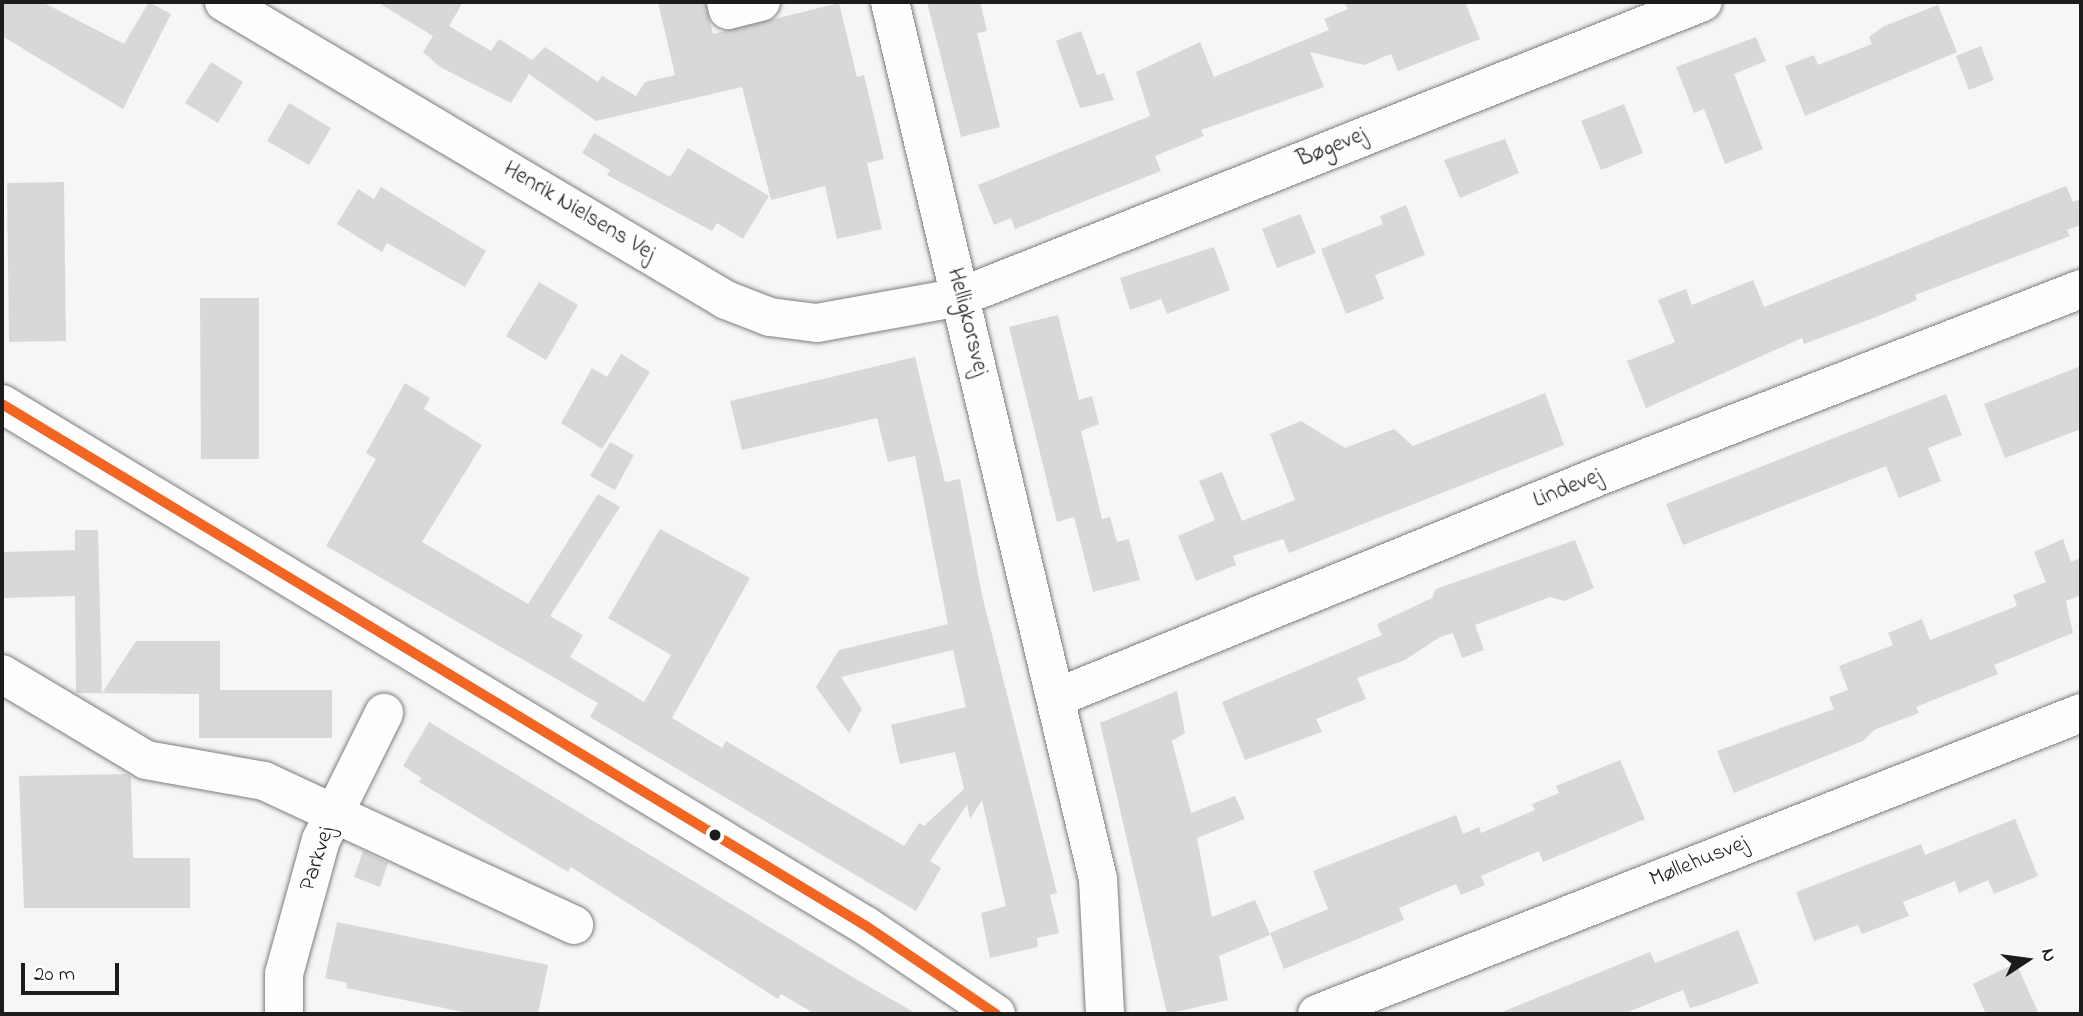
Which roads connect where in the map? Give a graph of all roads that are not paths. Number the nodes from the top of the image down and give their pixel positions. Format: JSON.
{"nodes":[{"id":1,"x":224,"y":2,"type":"edge"},
{"id":2,"x":726,"y":2,"type":"edge"},
{"id":3,"x":761,"y":2,"type":"edge"},
{"id":4,"x":890,"y":2,"type":"edge"},
{"id":5,"x":1703,"y":2,"type":"edge"},
{"id":6,"x":2081,"y":289,"type":"edge"},
{"id":7,"x":960,"y":296,"type":"junction"},
{"id":8,"x":2,"y":404,"type":"edge"},
{"id":9,"x":2,"y":674,"type":"edge"},
{"id":10,"x":1058,"y":697,"type":"junction"},
{"id":11,"x":384,"y":713,"type":"dead end"},
{"id":12,"x":2081,"y":713,"type":"edge"},
{"id":13,"x":334,"y":814,"type":"junction"},
{"id":14,"x":574,"y":925,"type":"dead end"},
{"id":15,"x":284,"y":1014,"type":"edge"},
{"id":16,"x":996,"y":1014,"type":"edge"},
{"id":17,"x":1105,"y":1014,"type":"edge"},
{"id":18,"x":1317,"y":1014,"type":"edge"}],
"edges":[{"from":1,"to":7,"type":"street","name":"Henrik Nielsens Vej"},
{"from":2,"to":3,"type":"street"},
{"from":4,"to":7,"type":"street","name":"Helligkorsvej"},
{"from":5,"to":7,"type":"street","name":"Bøgevej"},
{"from":6,"to":10,"type":"street","name":"Lindevej"},
{"from":7,"to":10,"type":"street","name":"Helligkorsvej"},
{"from":8,"to":16,"type":"street"},
{"from":9,"to":13,"type":"street"},
{"from":10,"to":17,"type":"street","name":"Helligkorsvej"},
{"from":11,"to":13,"type":"street","name":"Parkvej"},
{"from":12,"to":18,"type":"street","name":"Møllehusvej"},
{"from":13,"to":14,"type":"street"},
{"from":13,"to":15,"type":"street","name":"Parkvej"}]}
